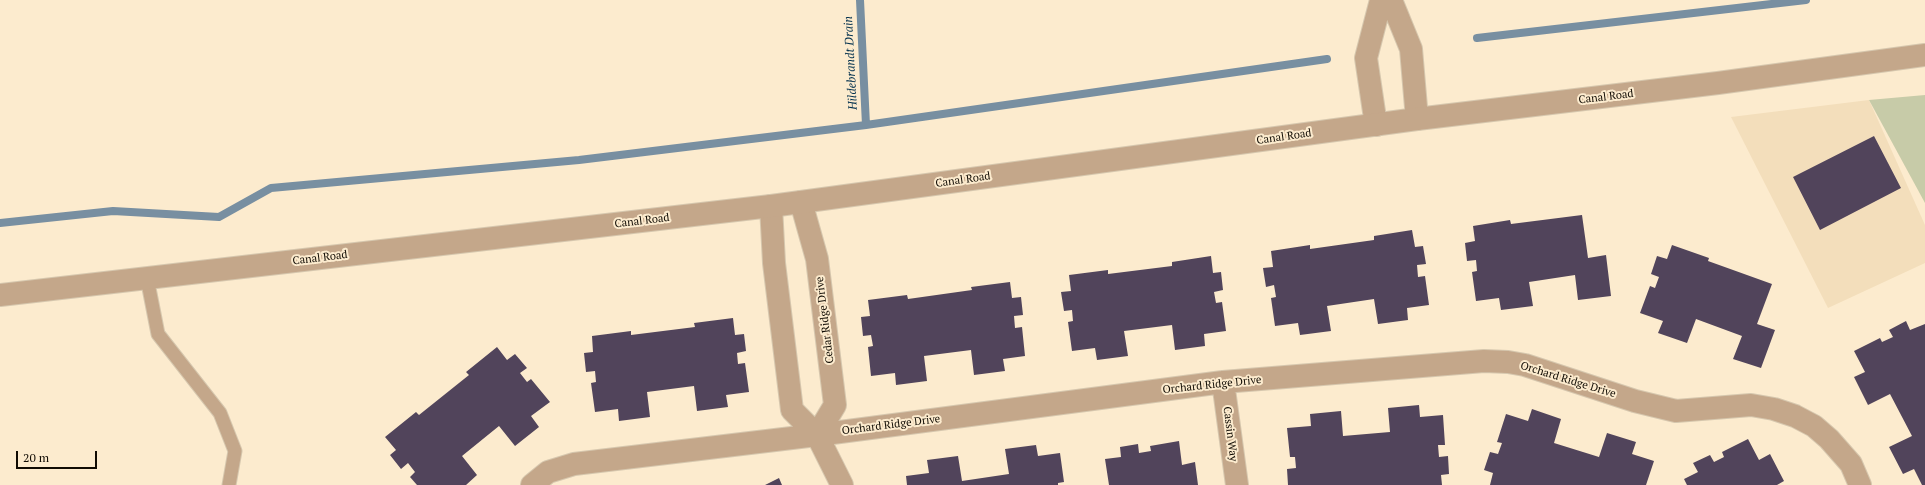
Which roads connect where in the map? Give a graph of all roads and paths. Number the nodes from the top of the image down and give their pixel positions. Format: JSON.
{"nodes":[{"id":1,"x":1381,"y":0,"type":"edge"},
{"id":2,"x":1391,"y":0,"type":"edge"},
{"id":3,"x":1925,"y":55,"type":"edge"},
{"id":4,"x":1417,"y":119,"type":"junction"},
{"id":5,"x":1376,"y":125,"type":"junction"},
{"id":6,"x":801,"y":202,"type":"junction"},
{"id":7,"x":771,"y":206,"type":"junction"},
{"id":8,"x":147,"y":278,"type":"junction"},
{"id":9,"x":0,"y":295,"type":"edge"},
{"id":10,"x":1223,"y":382,"type":"junction"},
{"id":11,"x":817,"y":435,"type":"junction"},
{"id":12,"x":229,"y":485,"type":"edge"},
{"id":13,"x":532,"y":485,"type":"edge"},
{"id":14,"x":842,"y":485,"type":"edge"},
{"id":15,"x":1237,"y":485,"type":"edge"},
{"id":16,"x":1860,"y":485,"type":"edge"}],
"edges":[{"from":1,"to":5,"type":"street"},
{"from":2,"to":4,"type":"street"},
{"from":3,"to":4,"type":"street","name":"Canal Road"},
{"from":4,"to":5,"type":"street","name":"Canal Road"},
{"from":5,"to":6,"type":"street","name":"Canal Road"},
{"from":6,"to":7,"type":"street","name":"Canal Road"},
{"from":6,"to":11,"type":"street","name":"Cedar Ridge Drive"},
{"from":7,"to":8,"type":"street","name":"Canal Road"},
{"from":7,"to":11,"type":"street"},
{"from":8,"to":9,"type":"street","name":"Canal Road"},
{"from":8,"to":12,"type":"lane"},
{"from":10,"to":11,"type":"street","name":"Orchard Ridge Drive"},
{"from":10,"to":15,"type":"street","name":"Cassin Way"},
{"from":10,"to":16,"type":"street","name":"Orchard Ridge Drive"},
{"from":11,"to":13,"type":"street","name":"Orchard Ridge Drive"},
{"from":11,"to":14,"type":"street"}]}
